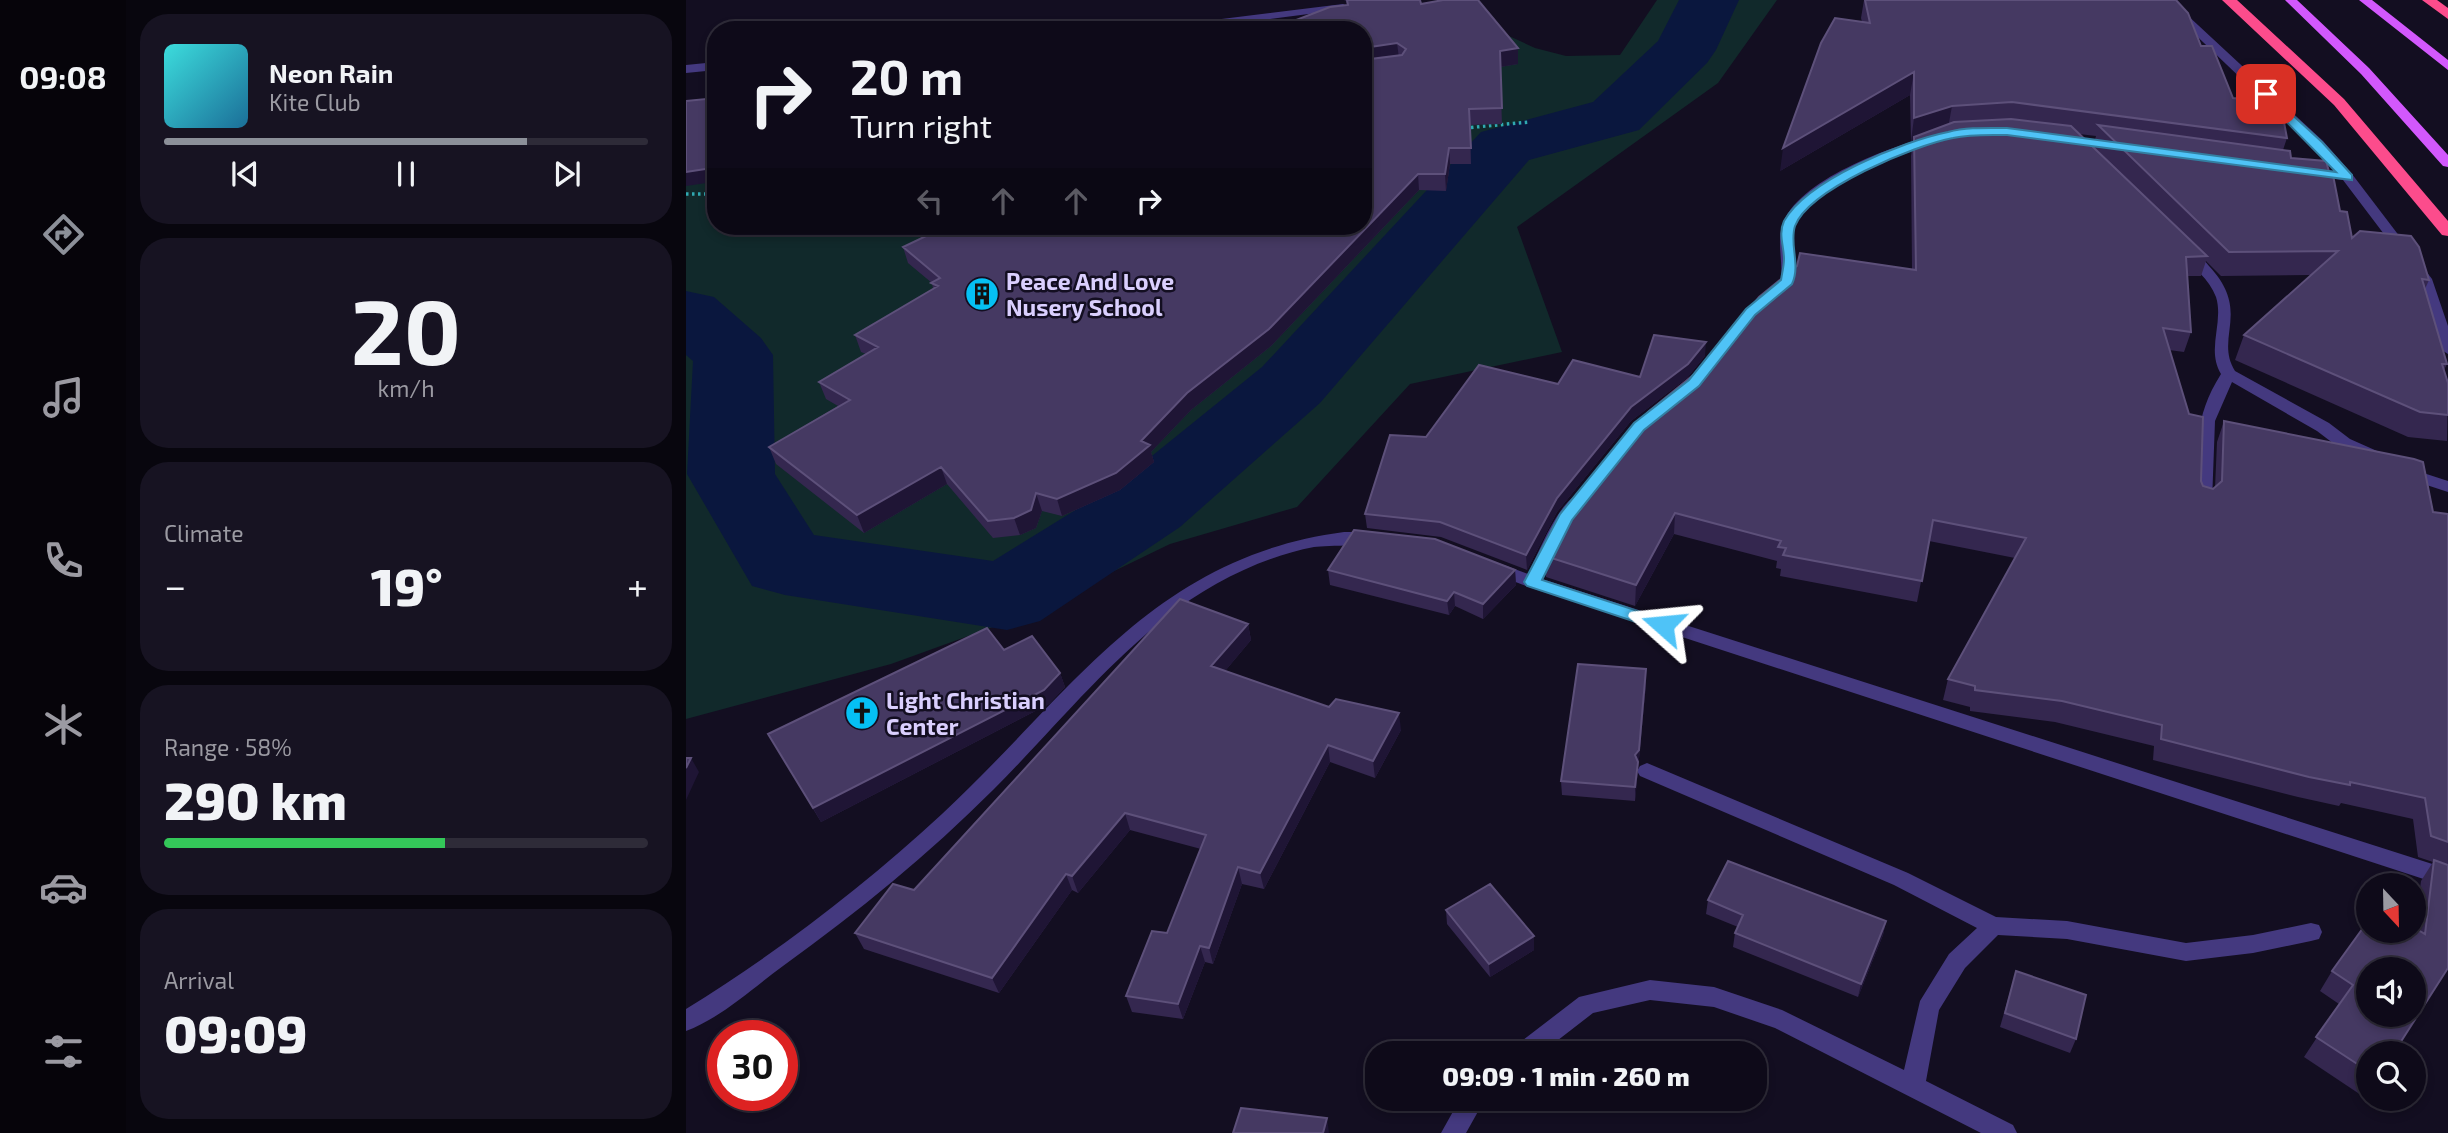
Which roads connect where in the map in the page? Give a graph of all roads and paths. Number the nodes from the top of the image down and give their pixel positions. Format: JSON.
{"nodes":[{"id":1,"x":2165,"y":0,"type":"edge"},
{"id":2,"x":2229,"y":0,"type":"edge"},
{"id":3,"x":2291,"y":0,"type":"edge"},
{"id":4,"x":2365,"y":0,"type":"edge"},
{"id":5,"x":2429,"y":0,"type":"edge"},
{"id":6,"x":1352,"y":6,"type":"edge"},
{"id":7,"x":2448,"y":15,"type":"edge"},
{"id":8,"x":1277,"y":16,"type":"junction"},
{"id":9,"x":1234,"y":21,"type":"edge"},
{"id":10,"x":1269,"y":21,"type":"edge"},
{"id":11,"x":2447,"y":66,"type":"edge"},
{"id":12,"x":707,"y":67,"type":"edge"},
{"id":13,"x":686,"y":69,"type":"edge"},
{"id":14,"x":1529,"y":122,"type":"dead end"},
{"id":15,"x":1460,"y":128,"type":"edge"},
{"id":16,"x":1948,"y":135,"type":"edge"},
{"id":17,"x":2448,"y":163,"type":"edge"},
{"id":18,"x":2292,"y":170,"type":"edge"},
{"id":19,"x":2347,"y":177,"type":"junction"},
{"id":20,"x":686,"y":194,"type":"edge"},
{"id":21,"x":707,"y":194,"type":"edge"},
{"id":22,"x":2448,"y":230,"type":"edge"},
{"id":23,"x":2172,"y":238,"type":"edge"},
{"id":24,"x":1760,"y":304,"type":"edge"},
{"id":25,"x":2448,"y":349,"type":"edge"},
{"id":26,"x":2229,"y":374,"type":"junction"},
{"id":27,"x":2448,"y":487,"type":"edge"},
{"id":28,"x":1588,"y":491,"type":"edge"},
{"id":29,"x":2204,"y":502,"type":"edge"},
{"id":30,"x":1388,"y":540,"type":"edge"},
{"id":31,"x":1475,"y":559,"type":"edge"},
{"id":32,"x":1532,"y":582,"type":"junction"},
{"id":33,"x":1647,"y":771,"type":"dead end"},
{"id":34,"x":2448,"y":878,"type":"edge"},
{"id":35,"x":1993,"y":926,"type":"junction"},
{"id":36,"x":2311,"y":932,"type":"dead end"},
{"id":37,"x":686,"y":1021,"type":"edge"},
{"id":38,"x":1539,"y":1041,"type":"edge"},
{"id":39,"x":1913,"y":1086,"type":"junction"},
{"id":40,"x":1466,"y":1111,"type":"edge"},
{"id":41,"x":1454,"y":1133,"type":"edge"},
{"id":42,"x":2006,"y":1133,"type":"edge"}],
"edges":[{"from":1,"to":19,"type":"street"},
{"from":2,"to":22,"type":"highway"},
{"from":3,"to":17,"type":"main road"},
{"from":4,"to":11,"type":"main road"},
{"from":5,"to":7,"type":"highway"},
{"from":6,"to":8,"type":"street"},
{"from":8,"to":9,"type":"street"},
{"from":8,"to":10,"type":"street"},
{"from":12,"to":13,"type":"street"},
{"from":14,"to":15,"type":"path"},
{"from":16,"to":24,"type":"street"},
{"from":18,"to":19,"type":"street"},
{"from":19,"to":25,"type":"street"},
{"from":20,"to":21,"type":"path"},
{"from":23,"to":26,"type":"street"},
{"from":26,"to":27,"type":"street"},
{"from":26,"to":29,"type":"street"},
{"from":28,"to":32,"type":"street"},
{"from":30,"to":37,"type":"street"},
{"from":31,"to":32,"type":"street"},
{"from":32,"to":34,"type":"street"},
{"from":33,"to":35,"type":"street"},
{"from":35,"to":36,"type":"street"},
{"from":35,"to":39,"type":"street"},
{"from":38,"to":39,"type":"street"},
{"from":39,"to":42,"type":"street"},
{"from":40,"to":41,"type":"street"}]}
